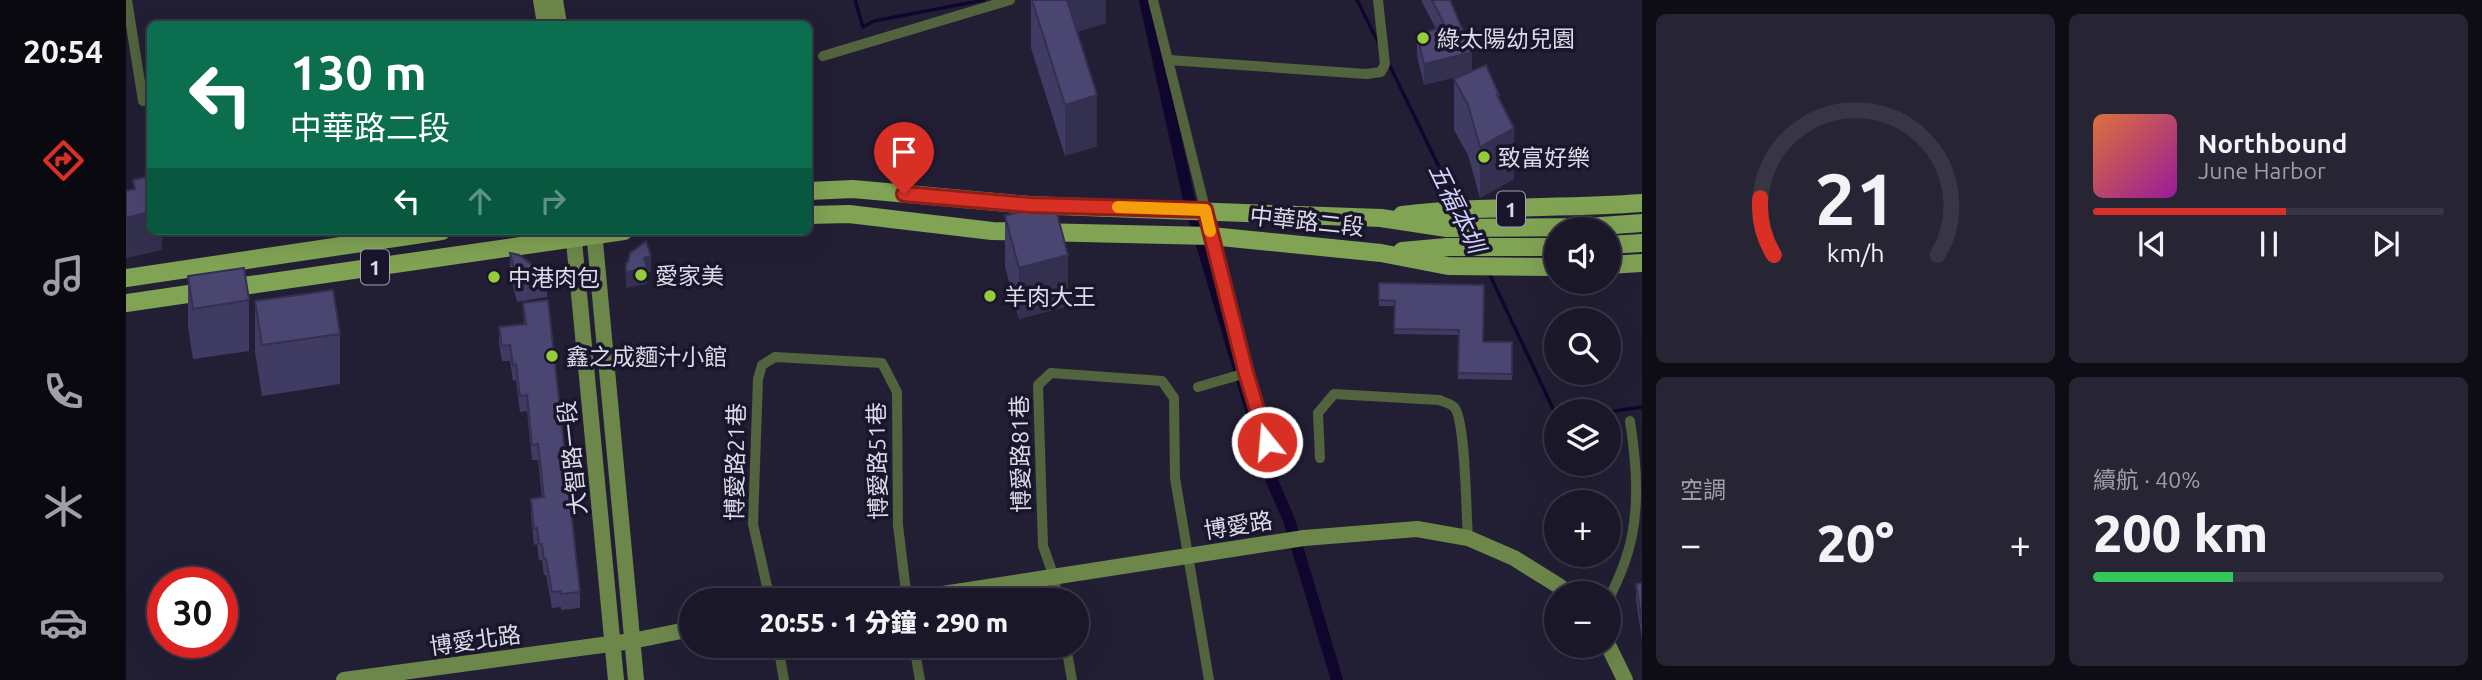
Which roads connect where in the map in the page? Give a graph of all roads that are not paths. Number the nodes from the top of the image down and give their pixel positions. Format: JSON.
{"nodes":[{"id":1,"x":127,"y":0,"type":"edge"},
{"id":2,"x":541,"y":0,"type":"edge"},
{"id":3,"x":555,"y":0,"type":"edge"},
{"id":4,"x":1010,"y":0,"type":"edge"},
{"id":5,"x":1153,"y":0,"type":"edge"},
{"id":6,"x":1378,"y":0,"type":"edge"},
{"id":7,"x":544,"y":21,"type":"edge"},
{"id":8,"x":558,"y":21,"type":"edge"},
{"id":9,"x":823,"y":56,"type":"dead end"},
{"id":10,"x":1169,"y":60,"type":"junction"},
{"id":11,"x":143,"y":101,"type":"dead end"},
{"id":12,"x":812,"y":191,"type":"edge"},
{"id":13,"x":1642,"y":203,"type":"edge"},
{"id":14,"x":1205,"y":210,"type":"junction"},
{"id":15,"x":812,"y":215,"type":"edge"},
{"id":16,"x":1381,"y":218,"type":"junction"},
{"id":17,"x":1642,"y":223,"type":"edge"},
{"id":18,"x":415,"y":235,"type":"edge"},
{"id":19,"x":567,"y":235,"type":"edge"},
{"id":20,"x":573,"y":235,"type":"edge"},
{"id":21,"x":594,"y":235,"type":"edge"},
{"id":22,"x":1211,"y":236,"type":"junction"},
{"id":23,"x":1642,"y":243,"type":"edge"},
{"id":24,"x":1621,"y":245,"type":"edge"},
{"id":25,"x":1544,"y":247,"type":"edge"},
{"id":26,"x":1381,"y":253,"type":"junction"},
{"id":27,"x":1642,"y":264,"type":"edge"},
{"id":28,"x":1621,"y":265,"type":"edge"},
{"id":29,"x":1544,"y":267,"type":"edge"},
{"id":30,"x":126,"y":278,"type":"edge"},
{"id":31,"x":126,"y":303,"type":"edge"},
{"id":32,"x":762,"y":365,"type":"joint"},
{"id":33,"x":1246,"y":373,"type":"junction"},
{"id":34,"x":1198,"y":387,"type":"dead end"},
{"id":35,"x":1630,"y":421,"type":"dead end"},
{"id":36,"x":1320,"y":458,"type":"dead end"},
{"id":37,"x":1274,"y":465,"type":"dead end"},
{"id":38,"x":1468,"y":538,"type":"junction"},
{"id":39,"x":1188,"y":556,"type":"junction"},
{"id":40,"x":1054,"y":577,"type":"junction"},
{"id":41,"x":1551,"y":581,"type":"edge"},
{"id":42,"x":1617,"y":581,"type":"edge"},
{"id":43,"x":767,"y":588,"type":"edge"},
{"id":44,"x":905,"y":588,"type":"edge"},
{"id":45,"x":983,"y":588,"type":"edge"},
{"id":46,"x":1056,"y":588,"type":"edge"},
{"id":47,"x":679,"y":631,"type":"edge"},
{"id":48,"x":632,"y":641,"type":"junction"},
{"id":49,"x":613,"y":643,"type":"junction"},
{"id":50,"x":780,"y":658,"type":"edge"},
{"id":51,"x":916,"y":658,"type":"edge"},
{"id":52,"x":1068,"y":658,"type":"edge"},
{"id":53,"x":1614,"y":658,"type":"edge"},
{"id":54,"x":443,"y":674,"type":"edge"},
{"id":55,"x":344,"y":680,"type":"edge"},
{"id":56,"x":616,"y":680,"type":"edge"},
{"id":57,"x":636,"y":680,"type":"edge"},
{"id":58,"x":784,"y":680,"type":"edge"},
{"id":59,"x":920,"y":680,"type":"edge"},
{"id":60,"x":1072,"y":680,"type":"edge"},
{"id":61,"x":1209,"y":680,"type":"edge"},
{"id":62,"x":1625,"y":680,"type":"edge"}],
"edges":[{"from":1,"to":11,"type":"street"},
{"from":2,"to":7,"type":"street"},
{"from":3,"to":8,"type":"street"},
{"from":4,"to":9,"type":"street"},
{"from":5,"to":10,"type":"street"},
{"from":6,"to":10,"type":"street"},
{"from":10,"to":14,"type":"street"},
{"from":12,"to":14,"type":"main road","name":"中華路二段","number":"1"},
{"from":13,"to":16,"type":"main road","name":"中華路二段","number":"1"},
{"from":14,"to":16,"type":"main road","name":"中華路二段","number":"1"},
{"from":14,"to":22,"type":"street"},
{"from":15,"to":22,"type":"main road","name":"中華路二段","number":"1"},
{"from":16,"to":17,"type":"main road","name":"中華路二段","number":"1"},
{"from":18,"to":30,"type":"main road","number":"1"},
{"from":19,"to":31,"type":"main road","number":"1"},
{"from":20,"to":49,"type":"street","name":"大智路一段"},
{"from":21,"to":48,"type":"street","name":"大智路一段"},
{"from":22,"to":26,"type":"main road","name":"中華路二段","number":"1"},
{"from":22,"to":33,"type":"street"},
{"from":23,"to":24,"type":"main road"},
{"from":25,"to":26,"type":"main road","name":"中華路二段","number":"1"},
{"from":26,"to":29,"type":"main road","name":"中華路二段","number":"1"},
{"from":27,"to":28,"type":"main road"},
{"from":32,"to":43,"type":"street","name":"博愛路21巷"},
{"from":32,"to":44,"type":"street","name":"博愛路51巷"},
{"from":33,"to":34,"type":"street"},
{"from":33,"to":37,"type":"street"},
{"from":35,"to":42,"type":"street"},
{"from":36,"to":38,"type":"street"},
{"from":38,"to":39,"type":"street","name":"博愛路"},
{"from":38,"to":41,"type":"street","name":"博愛路"},
{"from":39,"to":40,"type":"street","name":"博愛路"},
{"from":39,"to":40,"type":"street","name":"博愛路81巷"},
{"from":39,"to":61,"type":"street"},
{"from":40,"to":45,"type":"street","name":"博愛路"},
{"from":40,"to":46,"type":"street"},
{"from":47,"to":48,"type":"street"},
{"from":48,"to":49,"type":"street"},
{"from":48,"to":57,"type":"street","name":"大智路一段"},
{"from":49,"to":54,"type":"street","name":"博愛北路"},
{"from":49,"to":56,"type":"street","name":"大智路一段"},
{"from":50,"to":58,"type":"street"},
{"from":51,"to":59,"type":"street"},
{"from":52,"to":60,"type":"street"},
{"from":53,"to":62,"type":"street"},
{"from":54,"to":55,"type":"street","name":"博愛北路"}]}
